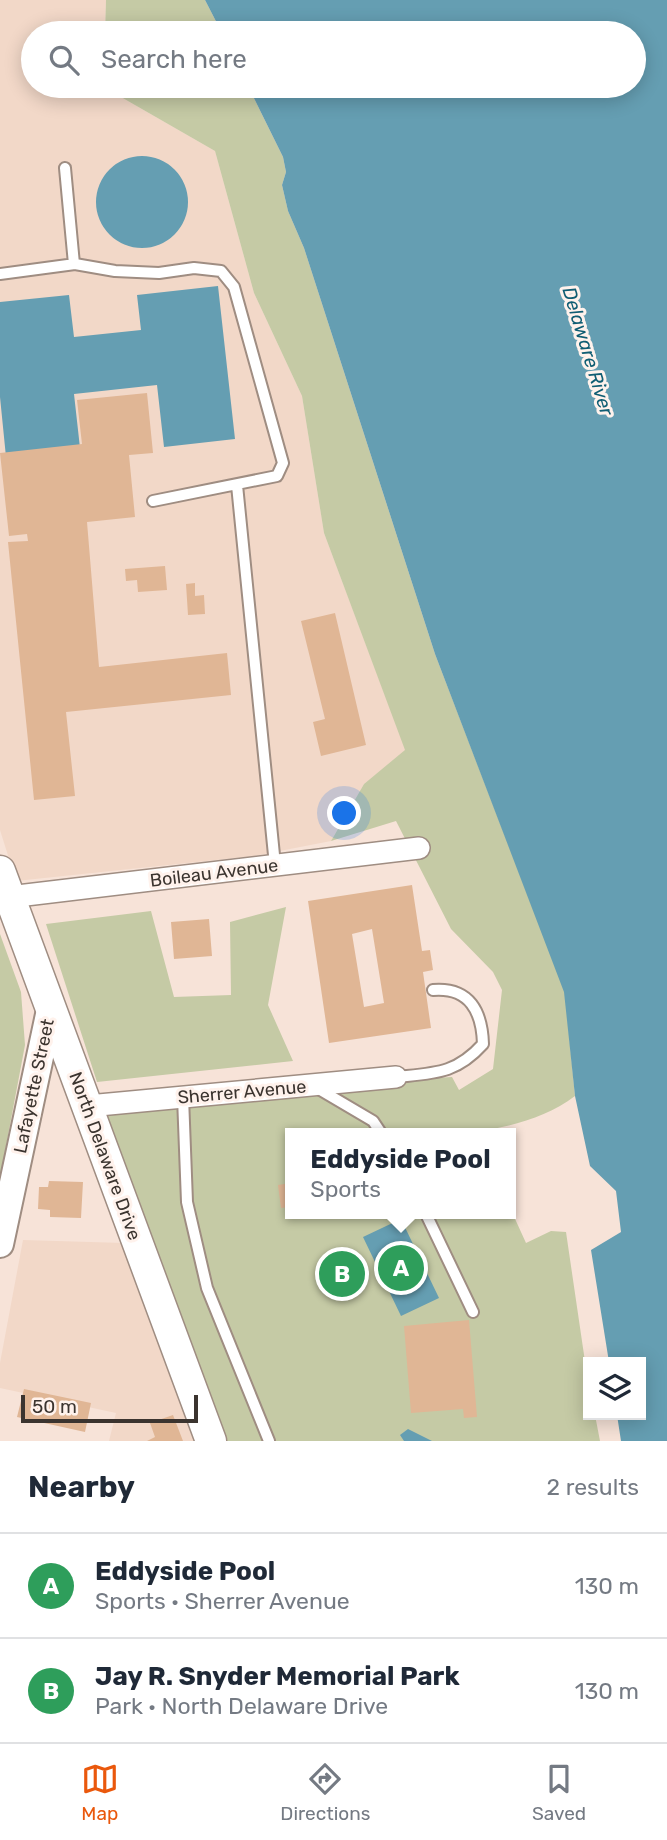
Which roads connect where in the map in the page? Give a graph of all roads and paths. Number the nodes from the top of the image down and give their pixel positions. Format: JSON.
{"nodes":[{"id":1,"x":65,"y":168,"type":"dead end"},
{"id":2,"x":74,"y":264,"type":"junction"},
{"id":3,"x":0,"y":274,"type":"edge"},
{"id":4,"x":237,"y":485,"type":"junction"},
{"id":5,"x":153,"y":502,"type":"dead end"},
{"id":6,"x":419,"y":848,"type":"dead end"},
{"id":7,"x":275,"y":865,"type":"junction"},
{"id":8,"x":4,"y":884,"type":"edge"},
{"id":9,"x":433,"y":990,"type":"dead end"},
{"id":10,"x":50,"y":1010,"type":"junction"},
{"id":11,"x":396,"y":1077,"type":"joint"},
{"id":12,"x":312,"y":1085,"type":"junction"},
{"id":13,"x":183,"y":1097,"type":"junction"},
{"id":14,"x":88,"y":1106,"type":"junction"},
{"id":15,"x":378,"y":1128,"type":"edge"},
{"id":16,"x":428,"y":1219,"type":"edge"},
{"id":17,"x":0,"y":1244,"type":"edge"},
{"id":18,"x":473,"y":1312,"type":"dead end"},
{"id":19,"x":211,"y":1441,"type":"edge"},
{"id":20,"x":269,"y":1441,"type":"edge"}],
"edges":[{"from":1,"to":2,"type":"lane"},
{"from":2,"to":3,"type":"lane"},
{"from":2,"to":4,"type":"lane"},
{"from":4,"to":5,"type":"lane"},
{"from":4,"to":7,"type":"lane"},
{"from":6,"to":7,"type":"street","name":"Boileau Avenue"},
{"from":7,"to":8,"type":"street","name":"Boileau Avenue"},
{"from":8,"to":10,"type":"main road","name":"North Delaware Drive"},
{"from":9,"to":11,"type":"lane"},
{"from":10,"to":14,"type":"main road","name":"North Delaware Drive"},
{"from":10,"to":17,"type":"street","name":"Lafayette Street"},
{"from":11,"to":12,"type":"street","name":"Sherrer Avenue"},
{"from":12,"to":13,"type":"street","name":"Sherrer Avenue"},
{"from":12,"to":15,"type":"lane"},
{"from":13,"to":14,"type":"street","name":"Sherrer Avenue"},
{"from":13,"to":20,"type":"lane"},
{"from":14,"to":19,"type":"main road","name":"North Delaware Drive"},
{"from":16,"to":18,"type":"lane"}]}
